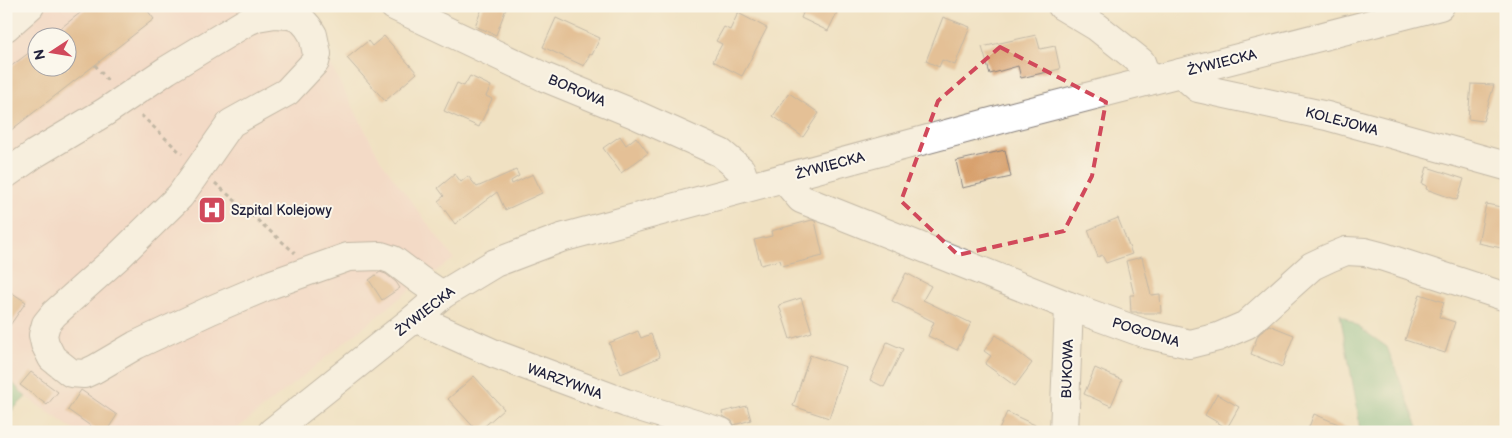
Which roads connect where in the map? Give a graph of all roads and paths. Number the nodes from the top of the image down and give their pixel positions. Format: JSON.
{"nodes":[{"id":1,"x":30,"y":6,"type":"edge"},
{"id":2,"x":394,"y":6,"type":"edge"},
{"id":3,"x":1062,"y":6,"type":"edge"},
{"id":4,"x":1440,"y":6,"type":"edge"},
{"id":5,"x":6,"y":28,"type":"edge"},
{"id":6,"x":1181,"y":73,"type":"junction"},
{"id":7,"x":1148,"y":81,"type":"junction"},
{"id":8,"x":136,"y":110,"type":"dead end"},
{"id":9,"x":1506,"y":166,"type":"edge"},
{"id":10,"x":6,"y":174,"type":"edge"},
{"id":11,"x":206,"y":175,"type":"junction"},
{"id":12,"x":783,"y":178,"type":"junction"},
{"id":13,"x":747,"y":187,"type":"junction"},
{"id":14,"x":301,"y":259,"type":"dead end"},
{"id":15,"x":442,"y":295,"type":"junction"},
{"id":16,"x":1506,"y":297,"type":"edge"},
{"id":17,"x":1069,"y":306,"type":"junction"},
{"id":18,"x":415,"y":318,"type":"junction"},
{"id":19,"x":272,"y":432,"type":"edge"},
{"id":20,"x":720,"y":432,"type":"edge"},
{"id":21,"x":1064,"y":432,"type":"edge"}],
"edges":[{"from":1,"to":5,"type":"main road"},
{"from":2,"to":13,"type":"main road","name":"BOROWA"},
{"from":3,"to":7,"type":"main road"},
{"from":4,"to":6,"type":"main road","name":"ŻYWIECKA"},
{"from":6,"to":7,"type":"main road","name":"ŻYWIECKA"},
{"from":6,"to":9,"type":"main road","name":"KOLEJOWA"},
{"from":7,"to":12,"type":"main road","name":"ŻYWIECKA"},
{"from":8,"to":11,"type":"path"},
{"from":10,"to":11,"type":"main road"},
{"from":11,"to":14,"type":"path"},
{"from":11,"to":15,"type":"main road"},
{"from":12,"to":13,"type":"main road","name":"ŻYWIECKA"},
{"from":12,"to":17,"type":"main road","name":"POGODNA"},
{"from":13,"to":15,"type":"main road","name":"ŻYWIECKA"},
{"from":15,"to":18,"type":"main road","name":"ŻYWIECKA"},
{"from":16,"to":17,"type":"main road","name":"POGODNA"},
{"from":17,"to":21,"type":"main road","name":"BUKOWA"},
{"from":18,"to":19,"type":"main road","name":"ŻYWIECKA"},
{"from":18,"to":20,"type":"main road","name":"WARZYWNA"}]}
